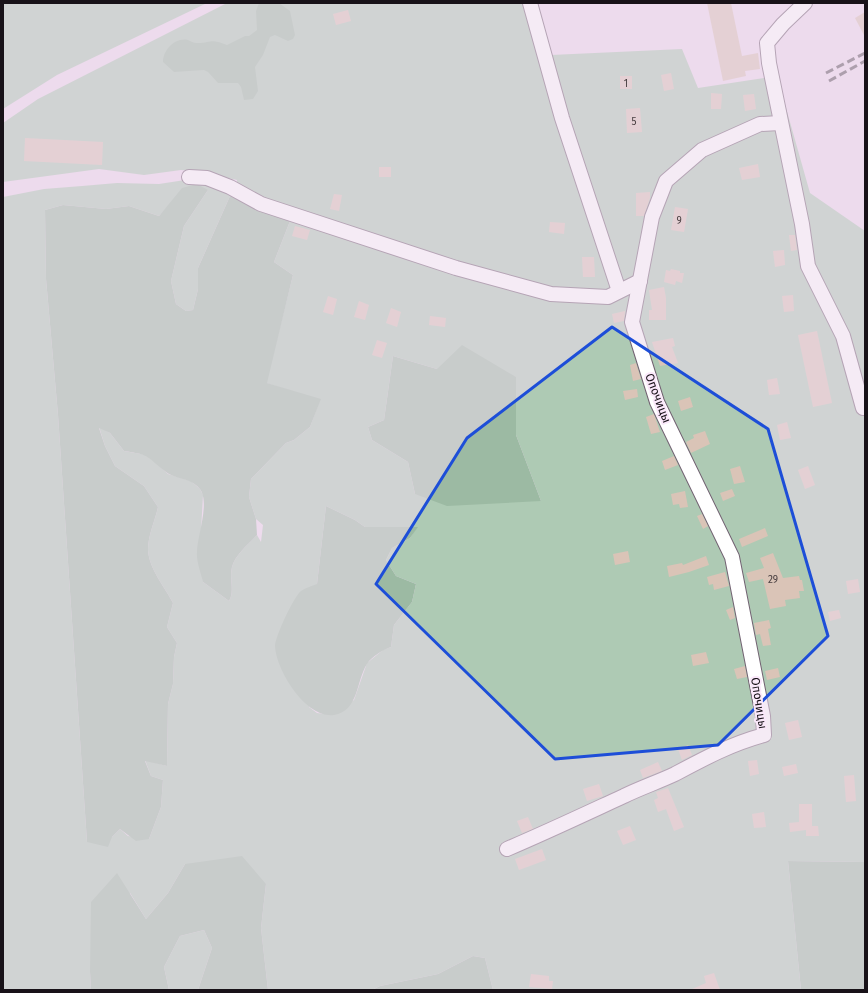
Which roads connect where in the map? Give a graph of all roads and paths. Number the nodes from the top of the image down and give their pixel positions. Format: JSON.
{"nodes":[{"id":1,"x":530,"y":3,"type":"edge"},
{"id":2,"x":806,"y":3,"type":"edge"},
{"id":3,"x":780,"y":123,"type":"junction"},
{"id":4,"x":189,"y":178,"type":"dead end"},
{"id":5,"x":640,"y":281,"type":"junction"},
{"id":6,"x":619,"y":291,"type":"junction"},
{"id":7,"x":863,"y":408,"type":"dead end"},
{"id":8,"x":507,"y":848,"type":"dead end"}],
"edges":[{"from":1,"to":6,"type":"street"},
{"from":2,"to":3,"type":"street"},
{"from":3,"to":5,"type":"street","name":"Опочицы"},
{"from":3,"to":7,"type":"street"},
{"from":4,"to":6,"type":"street"},
{"from":5,"to":6,"type":"street"},
{"from":5,"to":8,"type":"street","name":"Опочицы"}]}
